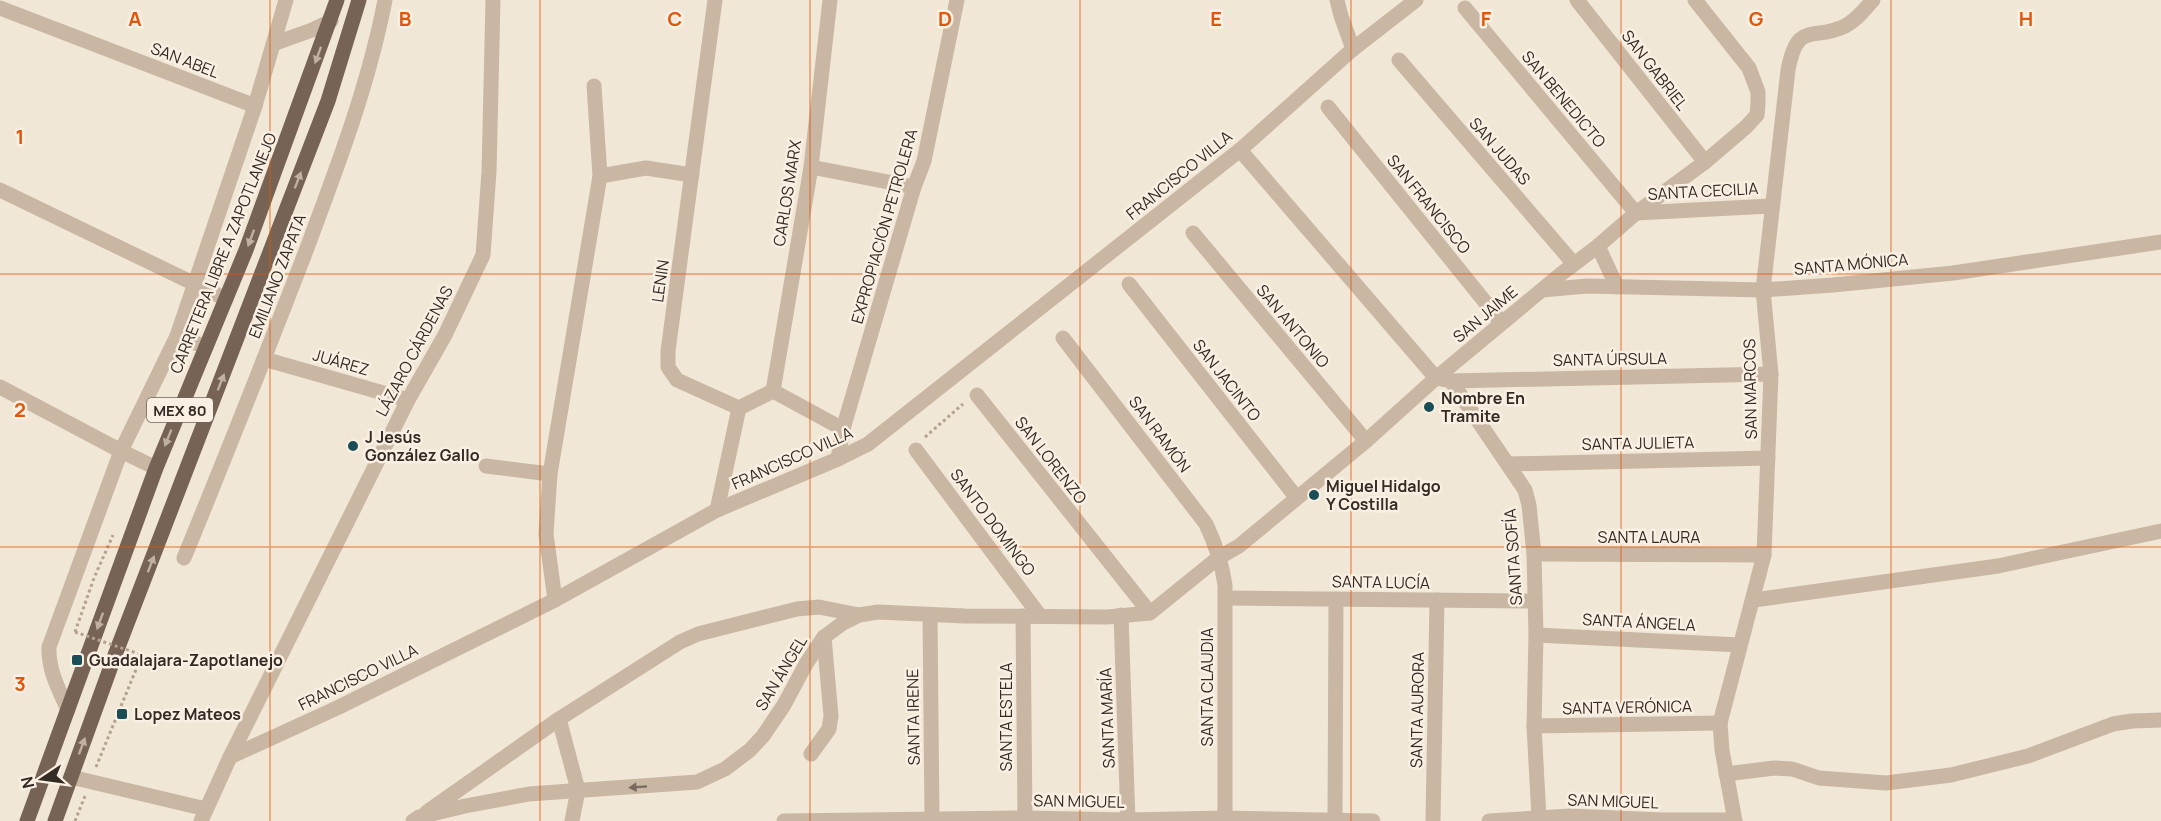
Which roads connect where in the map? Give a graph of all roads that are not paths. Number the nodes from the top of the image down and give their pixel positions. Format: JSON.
{"nodes":[{"id":1,"x":286,"y":0,"type":"edge"},
{"id":2,"x":337,"y":0,"type":"edge"},
{"id":3,"x":359,"y":0,"type":"edge"},
{"id":4,"x":385,"y":0,"type":"edge"},
{"id":5,"x":493,"y":0,"type":"edge"},
{"id":6,"x":715,"y":0,"type":"edge"},
{"id":7,"x":830,"y":0,"type":"edge"},
{"id":8,"x":957,"y":0,"type":"edge"},
{"id":9,"x":1338,"y":0,"type":"edge"},
{"id":10,"x":1416,"y":0,"type":"edge"},
{"id":11,"x":1577,"y":0,"type":"edge"},
{"id":12,"x":1695,"y":0,"type":"edge"},
{"id":13,"x":1873,"y":0,"type":"edge"},
{"id":14,"x":0,"y":8,"type":"edge"},
{"id":15,"x":1465,"y":8,"type":"dead end"},
{"id":16,"x":331,"y":21,"type":"junction"},
{"id":17,"x":273,"y":44,"type":"junction"},
{"id":18,"x":1353,"y":49,"type":"junction"},
{"id":19,"x":1399,"y":60,"type":"dead end"},
{"id":20,"x":594,"y":86,"type":"dead end"},
{"id":21,"x":255,"y":106,"type":"junction"},
{"id":22,"x":1328,"y":107,"type":"dead end"},
{"id":23,"x":1240,"y":150,"type":"junction"},
{"id":24,"x":1705,"y":162,"type":"junction"},
{"id":25,"x":811,"y":167,"type":"junction"},
{"id":26,"x":692,"y":174,"type":"junction"},
{"id":27,"x":600,"y":176,"type":"junction"},
{"id":28,"x":914,"y":187,"type":"junction"},
{"id":29,"x":0,"y":190,"type":"edge"},
{"id":30,"x":1771,"y":206,"type":"junction"},
{"id":31,"x":1636,"y":213,"type":"junction"},
{"id":32,"x":1193,"y":232,"type":"dead end"},
{"id":33,"x":2161,"y":242,"type":"edge"},
{"id":34,"x":1598,"y":246,"type":"junction"},
{"id":35,"x":1574,"y":264,"type":"junction"},
{"id":36,"x":1130,"y":284,"type":"dead end"},
{"id":37,"x":194,"y":285,"type":"junction"},
{"id":38,"x":1617,"y":287,"type":"junction"},
{"id":39,"x":1542,"y":290,"type":"junction"},
{"id":40,"x":1763,"y":290,"type":"junction"},
{"id":41,"x":225,"y":299,"type":"junction"},
{"id":42,"x":1502,"y":323,"type":"junction"},
{"id":43,"x":177,"y":336,"type":"junction"},
{"id":44,"x":1063,"y":338,"type":"dead end"},
{"id":45,"x":206,"y":347,"type":"junction"},
{"id":46,"x":264,"y":359,"type":"junction"},
{"id":47,"x":1771,"y":374,"type":"junction"},
{"id":48,"x":1444,"y":380,"type":"junction"},
{"id":49,"x":0,"y":387,"type":"edge"},
{"id":50,"x":773,"y":391,"type":"junction"},
{"id":51,"x":977,"y":395,"type":"road end"},
{"id":52,"x":408,"y":400,"type":"junction"},
{"id":53,"x":739,"y":408,"type":"junction"},
{"id":54,"x":843,"y":429,"type":"junction"},
{"id":55,"x":1366,"y":441,"type":"junction"},
{"id":56,"x":916,"y":450,"type":"road end"},
{"id":57,"x":121,"y":452,"type":"junction"},
{"id":58,"x":1768,"y":458,"type":"junction"},
{"id":59,"x":837,"y":459,"type":"junction"},
{"id":60,"x":1508,"y":464,"type":"junction"},
{"id":61,"x":486,"y":466,"type":"dead end"},
{"id":62,"x":156,"y":468,"type":"junction"},
{"id":63,"x":550,"y":474,"type":"junction"},
{"id":64,"x":1296,"y":497,"type":"junction"},
{"id":65,"x":717,"y":510,"type":"junction"},
{"id":66,"x":2161,"y":531,"type":"edge"},
{"id":67,"x":1534,"y":554,"type":"junction"},
{"id":68,"x":1764,"y":555,"type":"junction"},
{"id":69,"x":184,"y":558,"type":"dead end"},
{"id":70,"x":1218,"y":558,"type":"junction"},
{"id":71,"x":1226,"y":598,"type":"junction"},
{"id":72,"x":1336,"y":599,"type":"junction"},
{"id":73,"x":555,"y":600,"type":"junction"},
{"id":74,"x":1437,"y":600,"type":"junction"},
{"id":75,"x":1754,"y":600,"type":"junction"},
{"id":76,"x":1535,"y":601,"type":"junction"},
{"id":77,"x":1150,"y":613,"type":"junction"},
{"id":78,"x":859,"y":615,"type":"junction"},
{"id":79,"x":930,"y":615,"type":"junction"},
{"id":80,"x":1121,"y":615,"type":"junction"},
{"id":81,"x":1023,"y":616,"type":"junction"},
{"id":82,"x":1040,"y":616,"type":"junction"},
{"id":83,"x":1536,"y":635,"type":"junction"},
{"id":84,"x":824,"y":637,"type":"junction"},
{"id":85,"x":1740,"y":645,"type":"junction"},
{"id":86,"x":68,"y":710,"type":"junction"},
{"id":87,"x":559,"y":719,"type":"junction"},
{"id":88,"x":2161,"y":720,"type":"edge"},
{"id":89,"x":1720,"y":723,"type":"junction"},
{"id":90,"x":1534,"y":726,"type":"junction"},
{"id":91,"x":812,"y":754,"type":"dead end"},
{"id":92,"x":230,"y":757,"type":"junction"},
{"id":93,"x":1726,"y":774,"type":"junction"},
{"id":94,"x":71,"y":777,"type":"junction"},
{"id":95,"x":578,"y":790,"type":"junction"},
{"id":96,"x":203,"y":815,"type":"edge"},
{"id":97,"x":933,"y":818,"type":"junction"},
{"id":98,"x":1024,"y":818,"type":"junction"},
{"id":99,"x":1539,"y":818,"type":"junction"},
{"id":100,"x":1570,"y":818,"type":"edge"},
{"id":101,"x":416,"y":819,"type":"edge"},
{"id":102,"x":1225,"y":819,"type":"edge"},
{"id":103,"x":872,"y":820,"type":"edge"},
{"id":104,"x":960,"y":820,"type":"edge"},
{"id":105,"x":1050,"y":820,"type":"edge"},
{"id":106,"x":1128,"y":820,"type":"edge"},
{"id":107,"x":1308,"y":820,"type":"edge"},
{"id":108,"x":1335,"y":820,"type":"edge"},
{"id":109,"x":27,"y":821,"type":"edge"},
{"id":110,"x":55,"y":821,"type":"edge"},
{"id":111,"x":572,"y":821,"type":"edge"},
{"id":112,"x":784,"y":821,"type":"edge"},
{"id":113,"x":1373,"y":821,"type":"edge"},
{"id":114,"x":1433,"y":821,"type":"edge"},
{"id":115,"x":1489,"y":821,"type":"edge"},
{"id":116,"x":1663,"y":821,"type":"edge"},
{"id":117,"x":1735,"y":821,"type":"edge"}],
"edges":[{"from":1,"to":17,"type":"street"},
{"from":2,"to":16,"type":"main road","name":"CARRETERA LIBRE A ZAPOTLANEJO","number":"MEX 80"},
{"from":94,"to":3,"type":"main road","number":"MEX 80","one_way":true},
{"from":4,"to":46,"type":"street","name":"EMILIANO ZAPATA"},
{"from":5,"to":52,"type":"street","name":"LÁZARO CÁRDENAS"},
{"from":6,"to":26,"type":"street","name":"LENIN"},
{"from":7,"to":25,"type":"street","name":"CARLOS MARX"},
{"from":8,"to":28,"type":"street","name":"EXPROPIACIÓN PETROLERA"},
{"from":9,"to":18,"type":"street"},
{"from":10,"to":18,"type":"street","name":"FRANCISCO VILLA"},
{"from":11,"to":24,"type":"street","name":"SAN GABRIEL"},
{"from":12,"to":24,"type":"street","name":"SAN JAIME"},
{"from":13,"to":30,"type":"street","name":"SAN MARCOS"},
{"from":14,"to":21,"type":"street","name":"SAN ABEL"},
{"from":15,"to":31,"type":"street","name":"SAN BENEDICTO"},
{"from":16,"to":17,"type":"street"},
{"from":16,"to":41,"type":"main road","name":"CARRETERA LIBRE A ZAPOTLANEJO","number":"MEX 80","one_way":true},
{"from":17,"to":21,"type":"street"},
{"from":18,"to":23,"type":"street","name":"FRANCISCO VILLA"},
{"from":19,"to":35,"type":"street","name":"SAN JUDAS"},
{"from":20,"to":27,"type":"street"},
{"from":21,"to":37,"type":"street"},
{"from":22,"to":42,"type":"street","name":"SAN FRANCISCO"},
{"from":23,"to":48,"type":"street","name":"SANTA SOFÍA"},
{"from":23,"to":59,"type":"street","name":"FRANCISCO VILLA"},
{"from":24,"to":31,"type":"street","name":"SAN JAIME"},
{"from":25,"to":28,"type":"street"},
{"from":25,"to":50,"type":"street","name":"CARLOS MARX"},
{"from":26,"to":27,"type":"street"},
{"from":26,"to":53,"type":"street","name":"LENIN"},
{"from":27,"to":63,"type":"street"},
{"from":28,"to":54,"type":"street","name":"EXPROPIACIÓN PETROLERA"},
{"from":29,"to":37,"type":"street"},
{"from":30,"to":31,"type":"street","name":"SANTA CECILIA"},
{"from":30,"to":40,"type":"street","name":"SAN MARCOS"},
{"from":31,"to":34,"type":"street","name":"SAN JAIME"},
{"from":32,"to":55,"type":"street","name":"SAN ANTONIO"},
{"from":33,"to":40,"type":"street","name":"SANTA MÓNICA"},
{"from":34,"to":35,"type":"street","name":"SAN JAIME"},
{"from":34,"to":38,"type":"street"},
{"from":35,"to":39,"type":"street","name":"SAN JAIME"},
{"from":36,"to":64,"type":"street","name":"SAN JACINTO"},
{"from":37,"to":41,"type":"street"},
{"from":37,"to":43,"type":"street"},
{"from":38,"to":39,"type":"street","name":"SANTA MÓNICA"},
{"from":38,"to":40,"type":"street","name":"SANTA MÓNICA"},
{"from":39,"to":42,"type":"street","name":"SAN JAIME"},
{"from":40,"to":47,"type":"street","name":"SAN MARCOS"},
{"from":41,"to":45,"type":"main road","name":"CARRETERA LIBRE A ZAPOTLANEJO","number":"MEX 80"},
{"from":42,"to":48,"type":"street","name":"SAN JAIME"},
{"from":43,"to":45,"type":"street"},
{"from":43,"to":57,"type":"street"},
{"from":44,"to":70,"type":"street","name":"SAN RAMÓN"},
{"from":45,"to":62,"type":"main road","name":"CARRETERA LIBRE A ZAPOTLANEJO","number":"MEX 80","one_way":true},
{"from":46,"to":52,"type":"street","name":"JUÁREZ"},
{"from":46,"to":69,"type":"street","name":"EMILIANO ZAPATA"},
{"from":47,"to":48,"type":"street","name":"SANTA ÚRSULA"},
{"from":47,"to":58,"type":"street","name":"SAN MARCOS"},
{"from":48,"to":55,"type":"street","name":"SAN JAIME"},
{"from":48,"to":60,"type":"street","name":"SANTA SOFÍA"},
{"from":49,"to":57,"type":"street"},
{"from":50,"to":53,"type":"street"},
{"from":50,"to":54,"type":"street"},
{"from":51,"to":77,"type":"street","name":"SAN LORENZO"},
{"from":52,"to":92,"type":"street","name":"LÁZARO CÁRDENAS"},
{"from":53,"to":65,"type":"street"},
{"from":54,"to":59,"type":"street","name":"EXPROPIACIÓN PETROLERA"},
{"from":55,"to":64,"type":"street","name":"SAN JAIME"},
{"from":56,"to":82,"type":"street","name":"SANTO DOMINGO"},
{"from":57,"to":62,"type":"street"},
{"from":57,"to":86,"type":"street"},
{"from":58,"to":60,"type":"street","name":"SANTA JULIETA"},
{"from":58,"to":68,"type":"street","name":"SAN MARCOS"},
{"from":59,"to":65,"type":"street","name":"FRANCISCO VILLA"},
{"from":60,"to":67,"type":"street","name":"SANTA SOFÍA"},
{"from":61,"to":63,"type":"street"},
{"from":62,"to":86,"type":"main road","name":"CARRETERA LIBRE A ZAPOTLANEJO","number":"MEX 80","one_way":true},
{"from":63,"to":73,"type":"street"},
{"from":64,"to":70,"type":"street","name":"SAN JAIME"},
{"from":65,"to":73,"type":"street","name":"FRANCISCO VILLA"},
{"from":66,"to":75,"type":"street"},
{"from":67,"to":68,"type":"street","name":"SANTA LAURA"},
{"from":67,"to":76,"type":"street","name":"SANTA SOFÍA"},
{"from":68,"to":75,"type":"street","name":"SAN MARCOS"},
{"from":70,"to":71,"type":"street","name":"SANTA CLAUDIA"},
{"from":70,"to":77,"type":"street"},
{"from":71,"to":72,"type":"street","name":"SANTA LUCÍA"},
{"from":71,"to":102,"type":"street","name":"SANTA CLAUDIA"},
{"from":72,"to":74,"type":"street","name":"SANTA LUCÍA"},
{"from":72,"to":108,"type":"street"},
{"from":73,"to":92,"type":"street","name":"FRANCISCO VILLA"},
{"from":74,"to":76,"type":"street","name":"SANTA LUCÍA"},
{"from":74,"to":114,"type":"street","name":"SANTA AURORA"},
{"from":75,"to":85,"type":"street","name":"SAN MARCOS"},
{"from":76,"to":83,"type":"street","name":"SANTA SOFÍA"},
{"from":77,"to":80,"type":"street","name":"SAN ÁNGEL"},
{"from":78,"to":79,"type":"street","name":"SAN ÁNGEL"},
{"from":78,"to":84,"type":"street","name":"SAN ÁNGEL"},
{"from":78,"to":87,"type":"street","name":"SAN ÁNGEL"},
{"from":79,"to":81,"type":"street","name":"SAN ÁNGEL"},
{"from":79,"to":97,"type":"street","name":"SANTA IRENE"},
{"from":80,"to":82,"type":"street","name":"SAN ÁNGEL"},
{"from":80,"to":106,"type":"street","name":"SANTA MARÍA"},
{"from":81,"to":82,"type":"street","name":"SAN ÁNGEL"},
{"from":81,"to":98,"type":"street","name":"SANTA ESTELA"},
{"from":83,"to":85,"type":"street","name":"SANTA ÁNGELA"},
{"from":83,"to":90,"type":"street","name":"SANTA SOFÍA"},
{"from":84,"to":91,"type":"street"},
{"from":84,"to":95,"type":"street","name":"SAN ÁNGEL","one_way":true},
{"from":85,"to":89,"type":"street","name":"SAN MARCOS"},
{"from":86,"to":109,"type":"main road","name":"CARRETERA LIBRE A ZAPOTLANEJO","number":"MEX 80"},
{"from":87,"to":95,"type":"street"},
{"from":87,"to":101,"type":"street","name":"SAN ÁNGEL"},
{"from":88,"to":93,"type":"street"},
{"from":89,"to":90,"type":"street","name":"SANTA VERÓNICA"},
{"from":89,"to":93,"type":"street","name":"SAN MARCOS"},
{"from":90,"to":99,"type":"street","name":"SANTA SOFÍA"},
{"from":92,"to":96,"type":"street","name":"LÁZARO CÁRDENAS"},
{"from":93,"to":117,"type":"street","name":"SAN MARCOS"},
{"from":94,"to":96,"type":"street"},
{"from":94,"to":110,"type":"main road","number":"MEX 80"},
{"from":95,"to":101,"type":"street","name":"SAN ÁNGEL"},
{"from":95,"to":111,"type":"street"},
{"from":97,"to":103,"type":"street","name":"SAN MIGUEL"},
{"from":97,"to":104,"type":"street","name":"SAN MIGUEL"},
{"from":98,"to":104,"type":"street","name":"SAN MIGUEL"},
{"from":98,"to":105,"type":"street","name":"SAN MIGUEL"},
{"from":99,"to":100,"type":"street","name":"SAN MIGUEL"},
{"from":99,"to":115,"type":"street","name":"SAN MIGUEL"},
{"from":100,"to":116,"type":"street","name":"SAN MIGUEL"},
{"from":102,"to":106,"type":"street","name":"SAN MIGUEL"},
{"from":102,"to":107,"type":"street","name":"SAN MIGUEL"},
{"from":103,"to":112,"type":"street","name":"SAN MIGUEL"},
{"from":105,"to":106,"type":"street","name":"SAN MIGUEL"},
{"from":107,"to":108,"type":"street","name":"SAN MIGUEL"},
{"from":108,"to":113,"type":"street","name":"SAN MIGUEL"},
{"from":116,"to":117,"type":"street","name":"SAN MIGUEL"}]}
